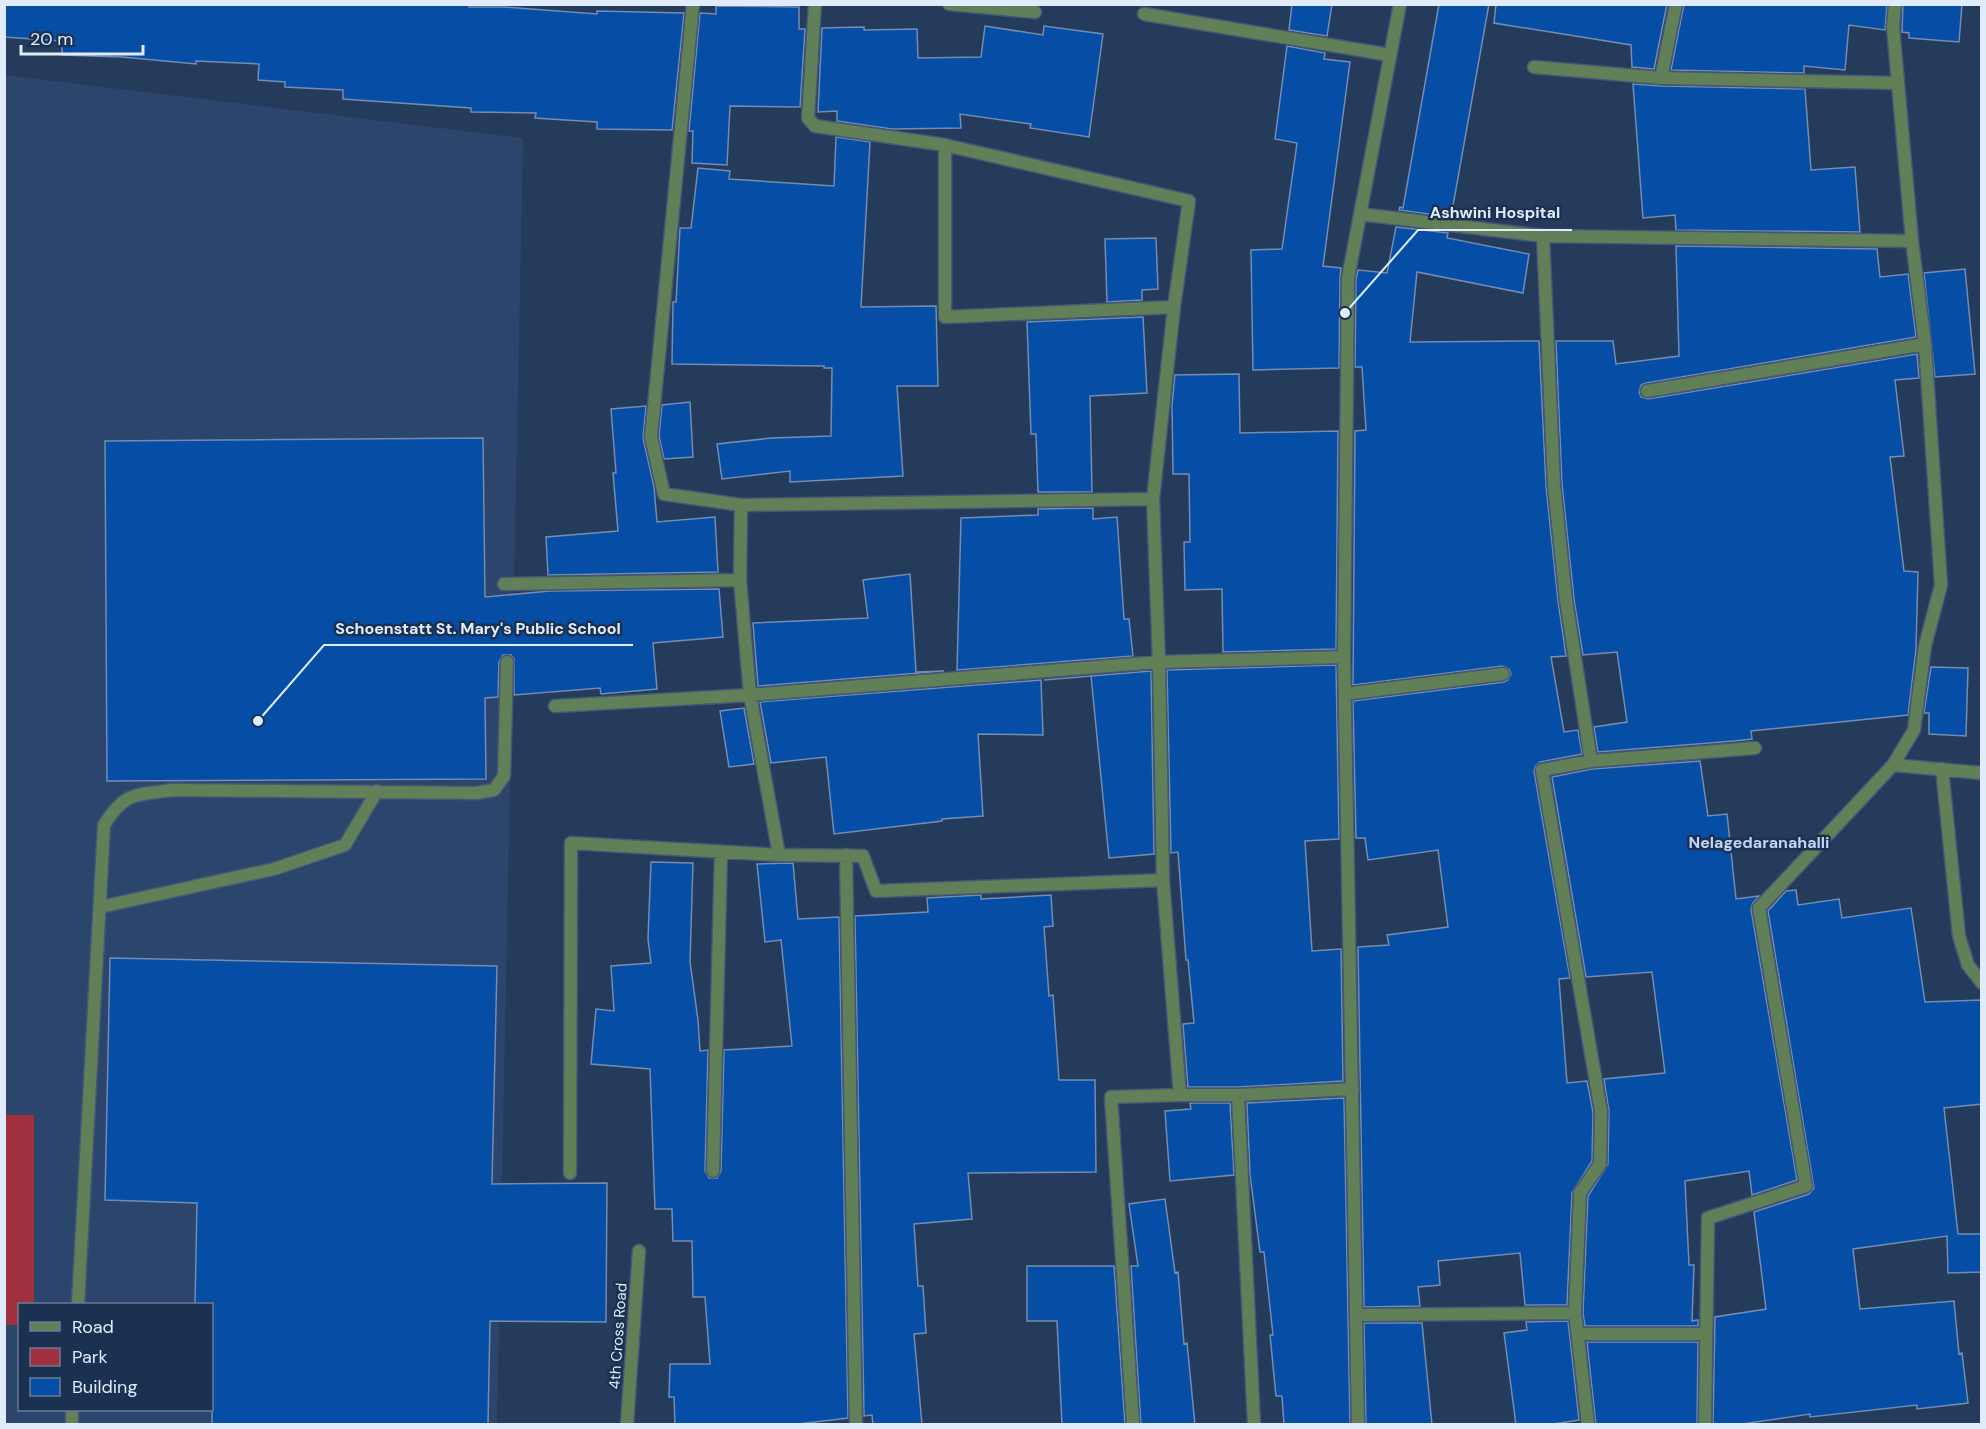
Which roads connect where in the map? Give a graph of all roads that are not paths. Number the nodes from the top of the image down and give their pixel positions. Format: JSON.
{"nodes":[{"id":1,"x":693,"y":4,"type":"edge"},
{"id":2,"x":815,"y":4,"type":"edge"},
{"id":3,"x":949,"y":4,"type":"edge"},
{"id":4,"x":1400,"y":4,"type":"edge"},
{"id":5,"x":1676,"y":4,"type":"edge"},
{"id":6,"x":1895,"y":4,"type":"edge"},
{"id":7,"x":1035,"y":12,"type":"dead end"},
{"id":8,"x":1144,"y":14,"type":"dead end"},
{"id":9,"x":1390,"y":55,"type":"junction"},
{"id":10,"x":1534,"y":67,"type":"dead end"},
{"id":11,"x":1661,"y":78,"type":"junction"},
{"id":12,"x":1898,"y":83,"type":"junction"},
{"id":13,"x":945,"y":145,"type":"junction"},
{"id":14,"x":1360,"y":214,"type":"junction"},
{"id":15,"x":1543,"y":236,"type":"junction"},
{"id":16,"x":1912,"y":241,"type":"junction"},
{"id":17,"x":1174,"y":307,"type":"junction"},
{"id":18,"x":1925,"y":344,"type":"junction"},
{"id":19,"x":1647,"y":391,"type":"dead end"},
{"id":20,"x":1153,"y":499,"type":"junction"},
{"id":21,"x":741,"y":505,"type":"junction"},
{"id":22,"x":740,"y":580,"type":"junction"},
{"id":23,"x":504,"y":584,"type":"dead end"},
{"id":24,"x":1344,"y":657,"type":"junction"},
{"id":25,"x":507,"y":662,"type":"dead end"},
{"id":26,"x":1159,"y":662,"type":"junction"},
{"id":27,"x":1503,"y":674,"type":"dead end"},
{"id":28,"x":1346,"y":694,"type":"junction"},
{"id":29,"x":750,"y":696,"type":"junction"},
{"id":30,"x":555,"y":706,"type":"dead end"},
{"id":31,"x":1755,"y":748,"type":"dead end"},
{"id":32,"x":1591,"y":761,"type":"junction"},
{"id":33,"x":1893,"y":765,"type":"junction"},
{"id":34,"x":1942,"y":769,"type":"junction"},
{"id":35,"x":1982,"y":773,"type":"edge"},
{"id":36,"x":377,"y":791,"type":"junction"},
{"id":37,"x":721,"y":852,"type":"junction"},
{"id":38,"x":779,"y":855,"type":"junction"},
{"id":39,"x":846,"y":855,"type":"junction"},
{"id":40,"x":1163,"y":880,"type":"junction"},
{"id":41,"x":100,"y":907,"type":"junction"},
{"id":42,"x":1982,"y":983,"type":"edge"},
{"id":43,"x":1353,"y":1089,"type":"junction"},
{"id":44,"x":1180,"y":1095,"type":"junction"},
{"id":45,"x":1238,"y":1095,"type":"junction"},
{"id":46,"x":713,"y":1171,"type":"dead end"},
{"id":47,"x":570,"y":1173,"type":"dead end"},
{"id":48,"x":639,"y":1251,"type":"dead end"},
{"id":49,"x":78,"y":1303,"type":"edge"},
{"id":50,"x":1575,"y":1313,"type":"junction"},
{"id":51,"x":1356,"y":1315,"type":"junction"},
{"id":52,"x":1579,"y":1334,"type":"junction"},
{"id":53,"x":1706,"y":1334,"type":"junction"},
{"id":54,"x":627,"y":1425,"type":"edge"},
{"id":55,"x":856,"y":1425,"type":"edge"},
{"id":56,"x":1133,"y":1425,"type":"edge"},
{"id":57,"x":1254,"y":1425,"type":"edge"},
{"id":58,"x":1359,"y":1425,"type":"edge"},
{"id":59,"x":1588,"y":1425,"type":"edge"},
{"id":60,"x":1705,"y":1425,"type":"edge"}],
"edges":[{"from":1,"to":21,"type":"street"},
{"from":2,"to":13,"type":"street"},
{"from":3,"to":7,"type":"street"},
{"from":4,"to":9,"type":"street"},
{"from":5,"to":11,"type":"street"},
{"from":6,"to":12,"type":"street"},
{"from":8,"to":9,"type":"street"},
{"from":9,"to":14,"type":"street"},
{"from":10,"to":11,"type":"street"},
{"from":11,"to":12,"type":"street"},
{"from":12,"to":16,"type":"street"},
{"from":13,"to":17,"type":"street"},
{"from":13,"to":17,"type":"street"},
{"from":14,"to":15,"type":"street"},
{"from":14,"to":24,"type":"street"},
{"from":15,"to":16,"type":"street"},
{"from":15,"to":32,"type":"street"},
{"from":16,"to":18,"type":"street"},
{"from":17,"to":20,"type":"street"},
{"from":18,"to":19,"type":"street"},
{"from":18,"to":33,"type":"street"},
{"from":20,"to":21,"type":"street"},
{"from":20,"to":26,"type":"street"},
{"from":21,"to":22,"type":"street"},
{"from":22,"to":23,"type":"street"},
{"from":22,"to":29,"type":"street"},
{"from":24,"to":26,"type":"street"},
{"from":24,"to":28,"type":"street"},
{"from":25,"to":36,"type":"street"},
{"from":26,"to":29,"type":"street"},
{"from":26,"to":40,"type":"street"},
{"from":27,"to":28,"type":"street"},
{"from":28,"to":43,"type":"street"},
{"from":29,"to":30,"type":"street"},
{"from":29,"to":38,"type":"street"},
{"from":31,"to":32,"type":"street"},
{"from":32,"to":50,"type":"street"},
{"from":33,"to":34,"type":"street"},
{"from":33,"to":53,"type":"street"},
{"from":34,"to":35,"type":"street"},
{"from":34,"to":42,"type":"street"},
{"from":36,"to":41,"type":"street"},
{"from":36,"to":41,"type":"street"},
{"from":37,"to":38,"type":"street"},
{"from":37,"to":46,"type":"street"},
{"from":37,"to":47,"type":"street"},
{"from":38,"to":39,"type":"street"},
{"from":39,"to":40,"type":"street"},
{"from":39,"to":55,"type":"street"},
{"from":40,"to":44,"type":"street"},
{"from":41,"to":49,"type":"street"},
{"from":43,"to":45,"type":"street"},
{"from":43,"to":51,"type":"street"},
{"from":44,"to":45,"type":"street"},
{"from":44,"to":56,"type":"street"},
{"from":45,"to":57,"type":"street"},
{"from":48,"to":54,"type":"street","name":"4th Cross Road"},
{"from":50,"to":51,"type":"street"},
{"from":50,"to":52,"type":"street"},
{"from":51,"to":58,"type":"street"},
{"from":52,"to":53,"type":"street"},
{"from":52,"to":59,"type":"street"},
{"from":53,"to":60,"type":"street"}]}
